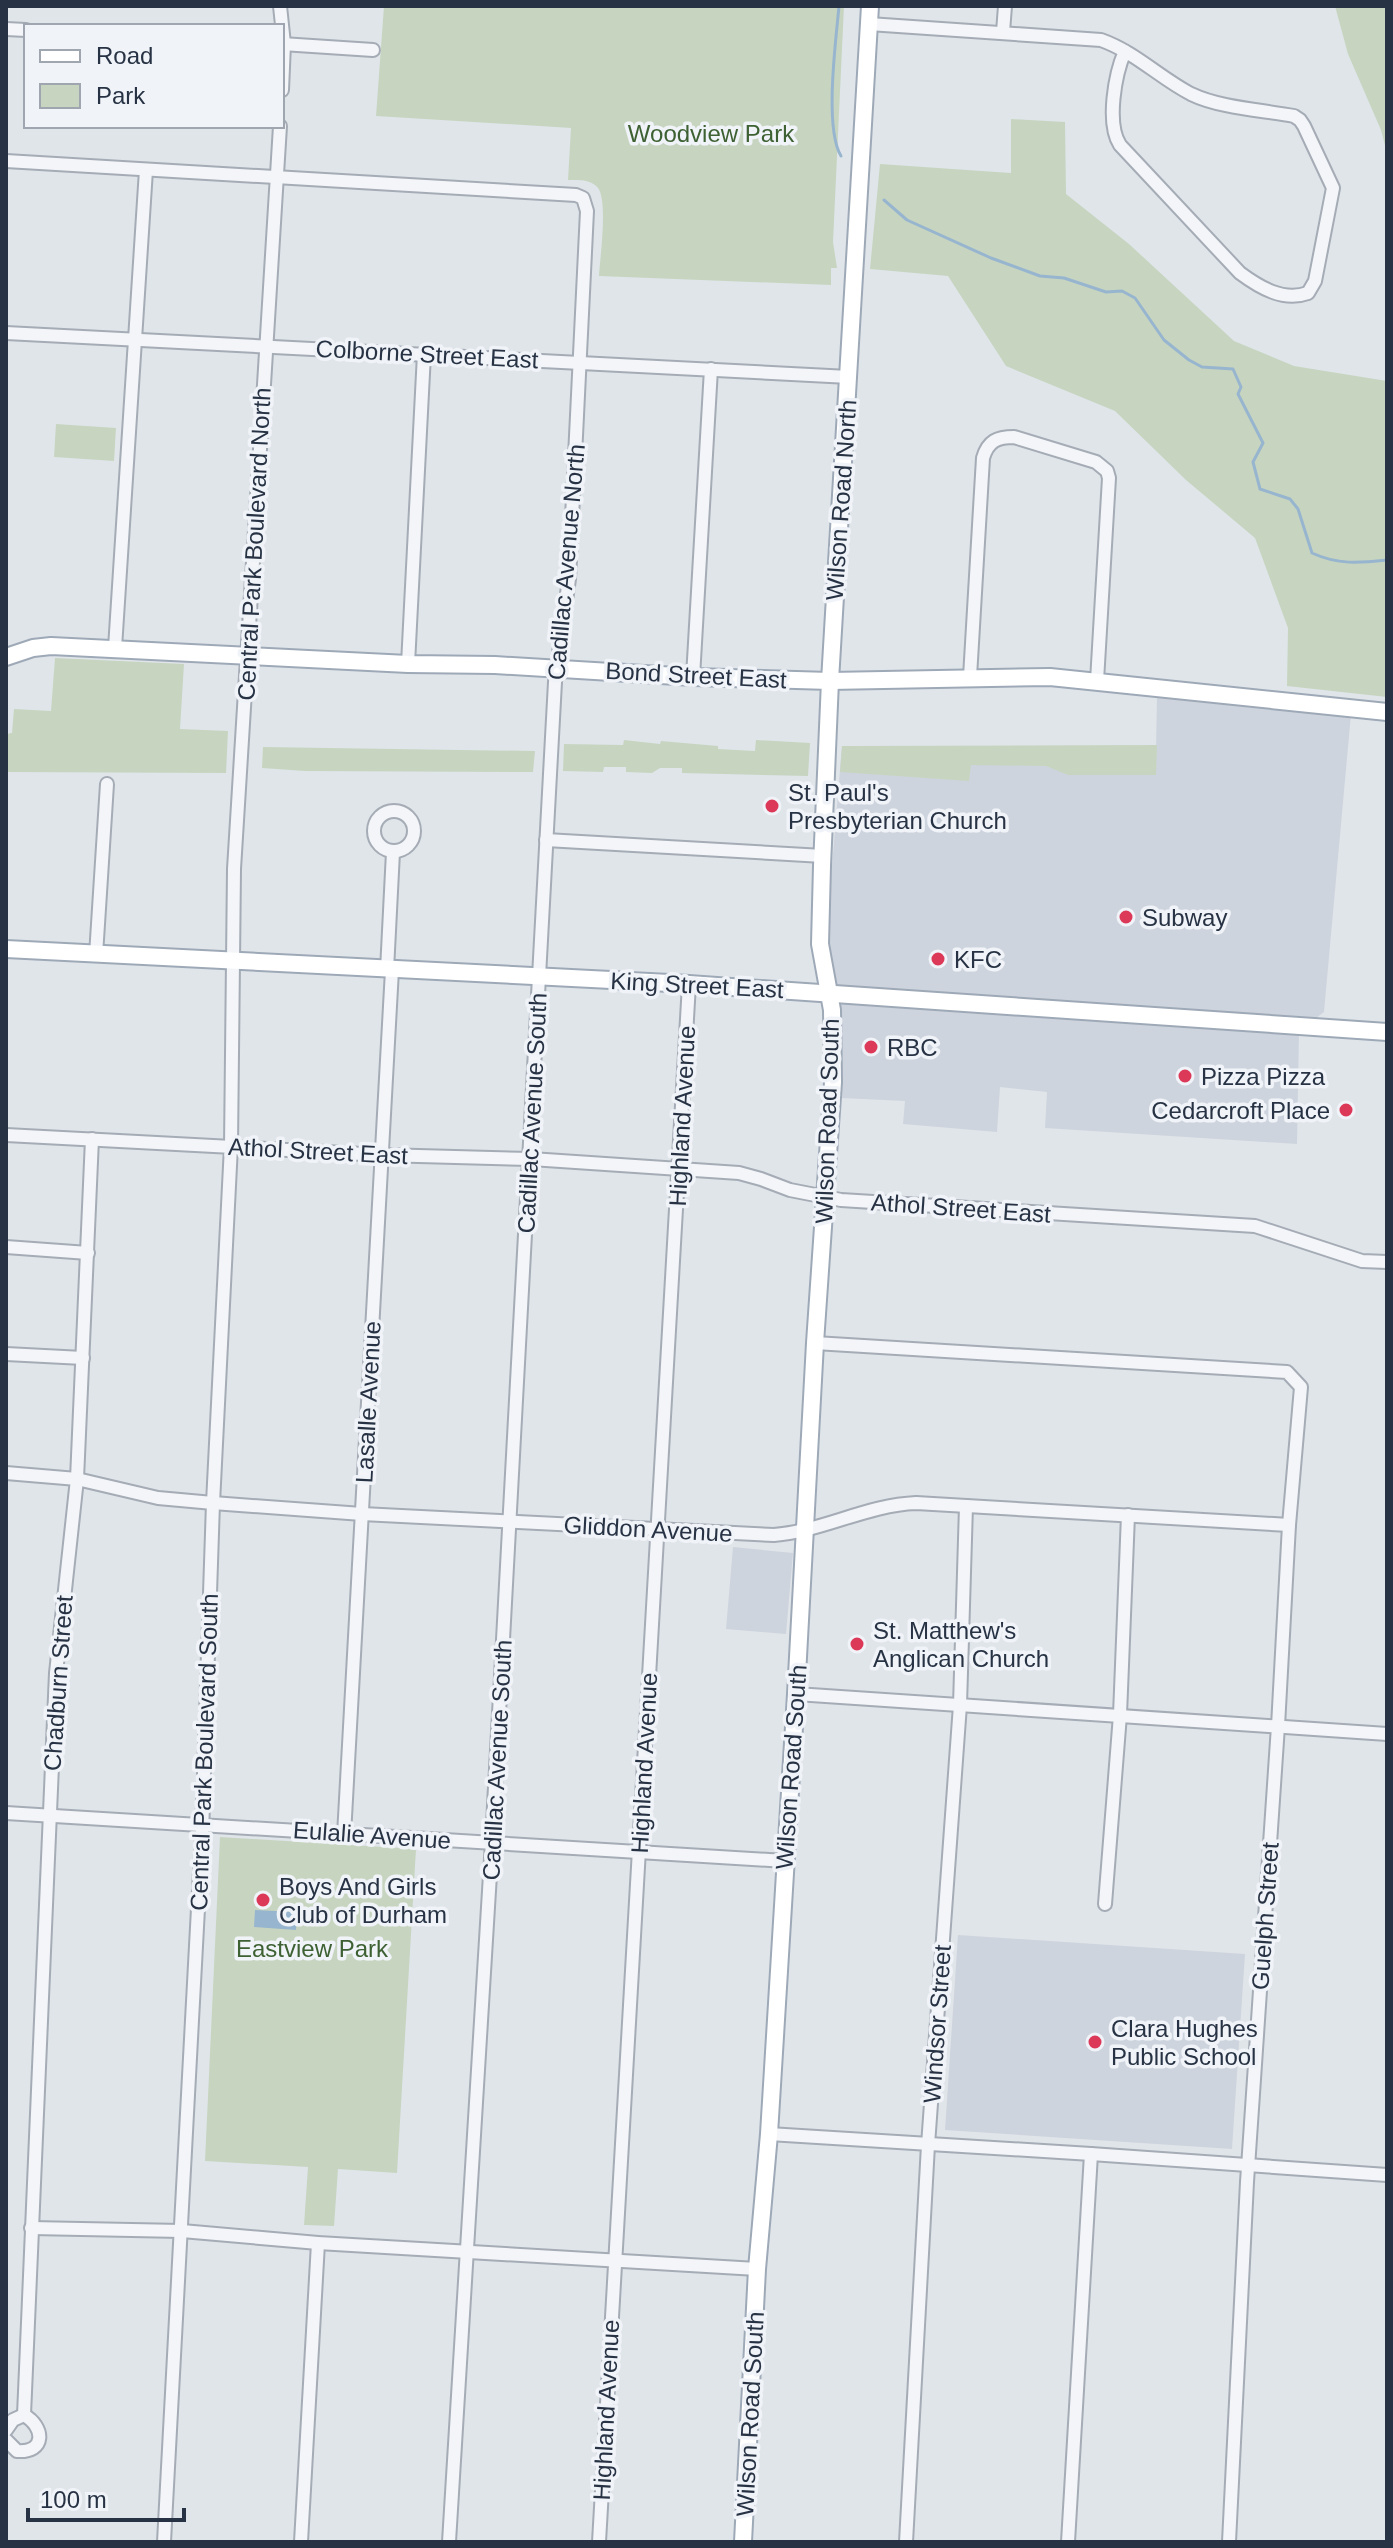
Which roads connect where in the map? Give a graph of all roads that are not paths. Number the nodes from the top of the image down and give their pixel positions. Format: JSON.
{"nodes":[{"id":1,"x":870,"y":6,"type":"edge"},
{"id":2,"x":1005,"y":6,"type":"edge"},
{"id":3,"x":869,"y":24,"type":"junction"},
{"id":4,"x":1003,"y":32,"type":"junction"},
{"id":5,"x":284,"y":44,"type":"edge"},
{"id":6,"x":373,"y":50,"type":"dead end"},
{"id":7,"x":1125,"y":51,"type":"junction"},
{"id":8,"x":280,"y":128,"type":"edge"},
{"id":9,"x":6,"y":161,"type":"edge"},
{"id":10,"x":146,"y":170,"type":"junction"},
{"id":11,"x":278,"y":177,"type":"junction"},
{"id":12,"x":6,"y":333,"type":"edge"},
{"id":13,"x":135,"y":341,"type":"junction"},
{"id":14,"x":265,"y":346,"type":"junction"},
{"id":15,"x":424,"y":354,"type":"junction"},
{"id":16,"x":581,"y":363,"type":"junction"},
{"id":17,"x":711,"y":369,"type":"junction"},
{"id":18,"x":849,"y":377,"type":"junction"},
{"id":19,"x":115,"y":648,"type":"junction"},
{"id":20,"x":249,"y":655,"type":"junction"},
{"id":21,"x":6,"y":657,"type":"edge"},
{"id":22,"x":408,"y":664,"type":"junction"},
{"id":23,"x":558,"y":668,"type":"junction"},
{"id":24,"x":693,"y":677,"type":"junction"},
{"id":25,"x":970,"y":677,"type":"junction"},
{"id":26,"x":830,"y":681,"type":"junction"},
{"id":27,"x":1097,"y":681,"type":"junction"},
{"id":28,"x":1387,"y":712,"type":"edge"},
{"id":29,"x":107,"y":784,"type":"dead end"},
{"id":30,"x":546,"y":840,"type":"junction"},
{"id":31,"x":393,"y":852,"type":"dead end"},
{"id":32,"x":823,"y":856,"type":"junction"},
{"id":33,"x":6,"y":949,"type":"edge"},
{"id":34,"x":96,"y":955,"type":"junction"},
{"id":35,"x":234,"y":962,"type":"junction"},
{"id":36,"x":390,"y":970,"type":"junction"},
{"id":37,"x":538,"y":977,"type":"junction"},
{"id":38,"x":689,"y":984,"type":"junction"},
{"id":39,"x":829,"y":993,"type":"junction"},
{"id":40,"x":1387,"y":1032,"type":"edge"},
{"id":41,"x":6,"y":1135,"type":"edge"},
{"id":42,"x":92,"y":1139,"type":"junction"},
{"id":43,"x":231,"y":1146,"type":"junction"},
{"id":44,"x":382,"y":1155,"type":"junction"},
{"id":45,"x":531,"y":1159,"type":"junction"},
{"id":46,"x":679,"y":1169,"type":"junction"},
{"id":47,"x":825,"y":1197,"type":"junction"},
{"id":48,"x":6,"y":1247,"type":"edge"},
{"id":49,"x":88,"y":1253,"type":"junction"},
{"id":50,"x":1387,"y":1262,"type":"edge"},
{"id":51,"x":815,"y":1343,"type":"junction"},
{"id":52,"x":6,"y":1354,"type":"edge"},
{"id":53,"x":83,"y":1358,"type":"junction"},
{"id":54,"x":6,"y":1473,"type":"edge"},
{"id":55,"x":77,"y":1479,"type":"junction"},
{"id":56,"x":213,"y":1503,"type":"junction"},
{"id":57,"x":966,"y":1506,"type":"junction"},
{"id":58,"x":362,"y":1514,"type":"junction"},
{"id":59,"x":1128,"y":1515,"type":"junction"},
{"id":60,"x":510,"y":1522,"type":"junction"},
{"id":61,"x":1289,"y":1525,"type":"junction"},
{"id":62,"x":657,"y":1529,"type":"junction"},
{"id":63,"x":804,"y":1531,"type":"junction"},
{"id":64,"x":796,"y":1694,"type":"junction"},
{"id":65,"x":960,"y":1705,"type":"junction"},
{"id":66,"x":1120,"y":1715,"type":"junction"},
{"id":67,"x":1278,"y":1726,"type":"junction"},
{"id":68,"x":1387,"y":1734,"type":"edge"},
{"id":69,"x":6,"y":1813,"type":"edge"},
{"id":70,"x":49,"y":1816,"type":"junction"},
{"id":71,"x":202,"y":1824,"type":"junction"},
{"id":72,"x":344,"y":1835,"type":"junction"},
{"id":73,"x":492,"y":1842,"type":"junction"},
{"id":74,"x":639,"y":1852,"type":"junction"},
{"id":75,"x":785,"y":1861,"type":"junction"},
{"id":76,"x":1105,"y":1904,"type":"dead end"},
{"id":77,"x":769,"y":2134,"type":"junction"},
{"id":78,"x":928,"y":2145,"type":"junction"},
{"id":79,"x":1091,"y":2154,"type":"junction"},
{"id":80,"x":1248,"y":2166,"type":"junction"},
{"id":81,"x":1387,"y":2175,"type":"edge"},
{"id":82,"x":31,"y":2228,"type":"junction"},
{"id":83,"x":182,"y":2231,"type":"junction"},
{"id":84,"x":318,"y":2243,"type":"junction"},
{"id":85,"x":466,"y":2252,"type":"junction"},
{"id":86,"x":614,"y":2260,"type":"junction"},
{"id":87,"x":757,"y":2269,"type":"junction"},
{"id":88,"x":24,"y":2415,"type":"junction"},
{"id":89,"x":6,"y":2430,"type":"edge"},
{"id":90,"x":6,"y":2440,"type":"edge"},
{"id":91,"x":164,"y":2542,"type":"edge"},
{"id":92,"x":301,"y":2542,"type":"edge"},
{"id":93,"x":449,"y":2542,"type":"edge"},
{"id":94,"x":599,"y":2542,"type":"edge"},
{"id":95,"x":743,"y":2542,"type":"edge"},
{"id":96,"x":906,"y":2542,"type":"edge"},
{"id":97,"x":1068,"y":2542,"type":"edge"},
{"id":98,"x":1229,"y":2542,"type":"edge"}],
"edges":[{"from":1,"to":3,"type":"main road","name":"Wilson Road North"},
{"from":2,"to":4,"type":"street"},
{"from":3,"to":4,"type":"street"},
{"from":3,"to":18,"type":"main road","name":"Wilson Road North"},
{"from":4,"to":7,"type":"street"},
{"from":5,"to":6,"type":"street"},
{"from":7,"to":7,"type":"street"},
{"from":8,"to":11,"type":"street","name":"Central Park Boulevard North"},
{"from":9,"to":10,"type":"street","name":"Cadillac Avenue North"},
{"from":10,"to":11,"type":"street","name":"Cadillac Avenue North"},
{"from":10,"to":13,"type":"street"},
{"from":11,"to":14,"type":"street","name":"Central Park Boulevard North"},
{"from":11,"to":16,"type":"street","name":"Cadillac Avenue North"},
{"from":12,"to":13,"type":"street","name":"Colborne Street East"},
{"from":13,"to":14,"type":"street","name":"Colborne Street East"},
{"from":13,"to":19,"type":"street"},
{"from":14,"to":15,"type":"street","name":"Colborne Street East"},
{"from":14,"to":20,"type":"street","name":"Central Park Boulevard North"},
{"from":15,"to":16,"type":"street","name":"Colborne Street East"},
{"from":15,"to":22,"type":"street"},
{"from":16,"to":17,"type":"street","name":"Colborne Street East"},
{"from":16,"to":23,"type":"street","name":"Cadillac Avenue North"},
{"from":17,"to":18,"type":"street","name":"Colborne Street East"},
{"from":17,"to":24,"type":"street"},
{"from":18,"to":26,"type":"main road","name":"Wilson Road North"},
{"from":19,"to":20,"type":"main road","name":"Bond Street East"},
{"from":19,"to":21,"type":"main road","name":"Bond Street East"},
{"from":20,"to":22,"type":"main road","name":"Bond Street East"},
{"from":20,"to":35,"type":"street","name":"Central Park Boulevard North"},
{"from":22,"to":23,"type":"main road","name":"Bond Street East"},
{"from":23,"to":24,"type":"main road","name":"Bond Street East"},
{"from":23,"to":30,"type":"street","name":"Cadillac Avenue North"},
{"from":24,"to":26,"type":"main road","name":"Bond Street East"},
{"from":25,"to":26,"type":"main road","name":"Bond Street East"},
{"from":25,"to":27,"type":"main road","name":"Bond Street East"},
{"from":25,"to":27,"type":"street"},
{"from":26,"to":32,"type":"main road","name":"Wilson Road North"},
{"from":27,"to":28,"type":"main road","name":"Bond Street East"},
{"from":29,"to":34,"type":"street"},
{"from":30,"to":32,"type":"street"},
{"from":30,"to":37,"type":"street","name":"Cadillac Avenue North"},
{"from":31,"to":36,"type":"street","name":"Lasalle Avenue"},
{"from":32,"to":39,"type":"main road","name":"Wilson Road North"},
{"from":33,"to":34,"type":"main road","name":"King Street East"},
{"from":34,"to":35,"type":"main road","name":"King Street East"},
{"from":35,"to":36,"type":"main road","name":"King Street East"},
{"from":35,"to":43,"type":"street","name":"Central Park Boulevard South"},
{"from":36,"to":37,"type":"main road","name":"King Street East"},
{"from":36,"to":44,"type":"street","name":"Lasalle Avenue"},
{"from":37,"to":38,"type":"main road","name":"King Street East"},
{"from":37,"to":45,"type":"street","name":"Cadillac Avenue South"},
{"from":38,"to":39,"type":"main road","name":"King Street East"},
{"from":38,"to":46,"type":"street","name":"Highland Avenue"},
{"from":39,"to":40,"type":"main road","name":"King Street East"},
{"from":39,"to":47,"type":"main road","name":"Wilson Road South"},
{"from":41,"to":42,"type":"street","name":"Athol Street East"},
{"from":42,"to":43,"type":"street","name":"Athol Street East"},
{"from":42,"to":49,"type":"street","name":"Chadburn Street"},
{"from":43,"to":44,"type":"street","name":"Athol Street East"},
{"from":43,"to":56,"type":"street","name":"Central Park Boulevard South"},
{"from":44,"to":45,"type":"street","name":"Athol Street East"},
{"from":44,"to":58,"type":"street","name":"Lasalle Avenue"},
{"from":45,"to":46,"type":"street","name":"Athol Street East"},
{"from":45,"to":60,"type":"street","name":"Cadillac Avenue South"},
{"from":46,"to":47,"type":"street","name":"Athol Street East"},
{"from":46,"to":62,"type":"street","name":"Highland Avenue"},
{"from":47,"to":50,"type":"street","name":"Athol Street East"},
{"from":47,"to":51,"type":"main road","name":"Wilson Road South"},
{"from":48,"to":49,"type":"street"},
{"from":49,"to":53,"type":"street","name":"Chadburn Street"},
{"from":51,"to":61,"type":"street","name":"Guelph Street"},
{"from":51,"to":63,"type":"main road","name":"Wilson Road South"},
{"from":52,"to":53,"type":"street"},
{"from":53,"to":55,"type":"street","name":"Chadburn Street"},
{"from":54,"to":55,"type":"street","name":"Gliddon Avenue"},
{"from":55,"to":56,"type":"street","name":"Gliddon Avenue"},
{"from":55,"to":70,"type":"street","name":"Chadburn Street"},
{"from":56,"to":58,"type":"street","name":"Gliddon Avenue"},
{"from":56,"to":71,"type":"street","name":"Central Park Boulevard South"},
{"from":57,"to":59,"type":"street","name":"Gliddon Avenue"},
{"from":57,"to":63,"type":"street","name":"Gliddon Avenue"},
{"from":57,"to":65,"type":"street","name":"Windsor Street"},
{"from":58,"to":60,"type":"street","name":"Gliddon Avenue"},
{"from":58,"to":72,"type":"street","name":"Lasalle Avenue"},
{"from":59,"to":61,"type":"street","name":"Gliddon Avenue"},
{"from":59,"to":66,"type":"street"},
{"from":60,"to":62,"type":"street","name":"Gliddon Avenue"},
{"from":60,"to":73,"type":"street","name":"Cadillac Avenue South"},
{"from":61,"to":67,"type":"street","name":"Guelph Street"},
{"from":62,"to":63,"type":"street","name":"Gliddon Avenue"},
{"from":62,"to":74,"type":"street","name":"Highland Avenue"},
{"from":63,"to":64,"type":"main road","name":"Wilson Road South"},
{"from":64,"to":65,"type":"street"},
{"from":64,"to":75,"type":"main road","name":"Wilson Road South"},
{"from":65,"to":66,"type":"street"},
{"from":65,"to":78,"type":"street","name":"Windsor Street"},
{"from":66,"to":67,"type":"street"},
{"from":66,"to":76,"type":"street"},
{"from":67,"to":68,"type":"street"},
{"from":67,"to":80,"type":"street","name":"Guelph Street"},
{"from":69,"to":70,"type":"street","name":"Eulalie Avenue"},
{"from":70,"to":71,"type":"street","name":"Eulalie Avenue"},
{"from":70,"to":82,"type":"street","name":"Chadburn Street"},
{"from":71,"to":72,"type":"street","name":"Eulalie Avenue"},
{"from":71,"to":83,"type":"street","name":"Central Park Boulevard South"},
{"from":72,"to":73,"type":"street","name":"Eulalie Avenue"},
{"from":73,"to":74,"type":"street","name":"Eulalie Avenue"},
{"from":73,"to":85,"type":"street","name":"Cadillac Avenue South"},
{"from":74,"to":75,"type":"street","name":"Eulalie Avenue"},
{"from":74,"to":86,"type":"street","name":"Highland Avenue"},
{"from":75,"to":77,"type":"main road","name":"Wilson Road South"},
{"from":77,"to":78,"type":"street"},
{"from":77,"to":87,"type":"main road","name":"Wilson Road South"},
{"from":78,"to":79,"type":"street"},
{"from":78,"to":96,"type":"street","name":"Windsor Street"},
{"from":79,"to":80,"type":"street"},
{"from":79,"to":97,"type":"street"},
{"from":80,"to":81,"type":"street"},
{"from":80,"to":98,"type":"street","name":"Guelph Street"},
{"from":82,"to":83,"type":"street"},
{"from":82,"to":88,"type":"street","name":"Chadburn Street"},
{"from":83,"to":84,"type":"street"},
{"from":83,"to":91,"type":"street","name":"Central Park Boulevard South"},
{"from":84,"to":85,"type":"street"},
{"from":84,"to":92,"type":"street"},
{"from":85,"to":86,"type":"street"},
{"from":85,"to":93,"type":"street","name":"Cadillac Avenue South"},
{"from":86,"to":87,"type":"street"},
{"from":86,"to":94,"type":"street","name":"Highland Avenue"},
{"from":87,"to":95,"type":"main road","name":"Wilson Road South"},
{"from":88,"to":89,"type":"street"},
{"from":88,"to":90,"type":"street"}]}
